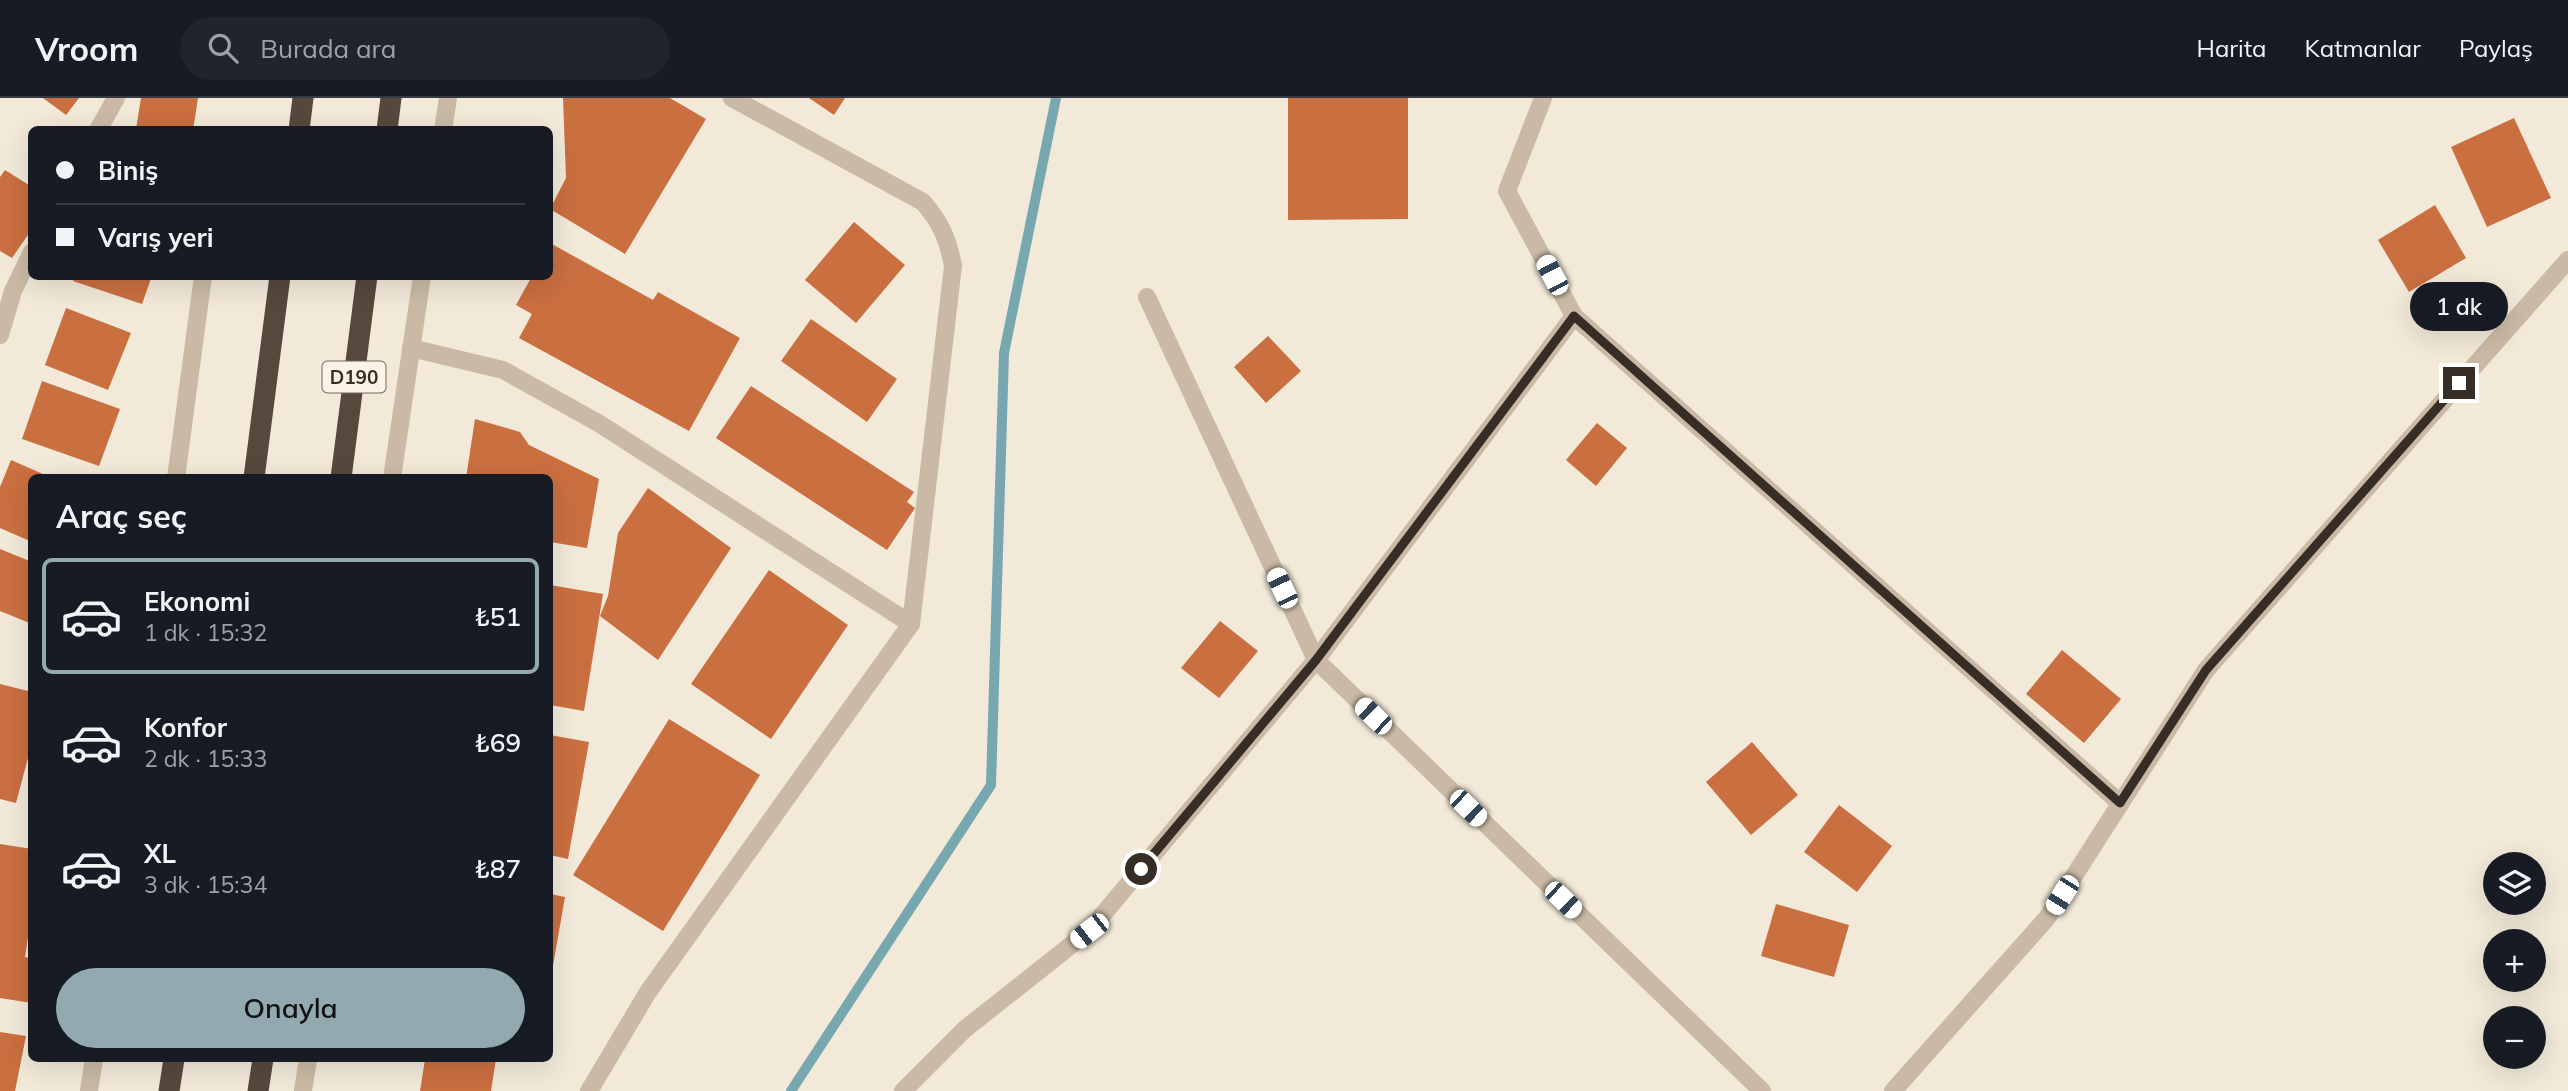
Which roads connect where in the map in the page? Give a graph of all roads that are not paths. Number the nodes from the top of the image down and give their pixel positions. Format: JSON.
{"nodes":[{"id":1,"x":116,"y":98,"type":"edge"},
{"id":2,"x":303,"y":98,"type":"edge"},
{"id":3,"x":391,"y":98,"type":"edge"},
{"id":4,"x":448,"y":98,"type":"edge"},
{"id":5,"x":733,"y":98,"type":"edge"},
{"id":6,"x":1543,"y":98,"type":"edge"},
{"id":7,"x":100,"y":126,"type":"edge"},
{"id":8,"x":300,"y":126,"type":"edge"},
{"id":9,"x":388,"y":126,"type":"edge"},
{"id":10,"x":444,"y":126,"type":"edge"},
{"id":11,"x":28,"y":260,"type":"edge"},
{"id":12,"x":2568,"y":260,"type":"edge"},
{"id":13,"x":202,"y":280,"type":"edge"},
{"id":14,"x":279,"y":280,"type":"edge"},
{"id":15,"x":367,"y":280,"type":"edge"},
{"id":16,"x":421,"y":280,"type":"edge"},
{"id":17,"x":1147,"y":297,"type":"dead end"},
{"id":18,"x":1574,"y":316,"type":"junction"},
{"id":19,"x":0,"y":335,"type":"edge"},
{"id":20,"x":411,"y":348,"type":"junction"},
{"id":21,"x":178,"y":474,"type":"edge"},
{"id":22,"x":255,"y":474,"type":"edge"},
{"id":23,"x":342,"y":474,"type":"edge"},
{"id":24,"x":393,"y":474,"type":"edge"},
{"id":25,"x":911,"y":624,"type":"junction"},
{"id":26,"x":1316,"y":660,"type":"junction"},
{"id":27,"x":2120,"y":803,"type":"junction"},
{"id":28,"x":94,"y":1062,"type":"edge"},
{"id":29,"x":174,"y":1062,"type":"edge"},
{"id":30,"x":263,"y":1062,"type":"edge"},
{"id":31,"x":308,"y":1062,"type":"edge"},
{"id":32,"x":89,"y":1091,"type":"edge"},
{"id":33,"x":169,"y":1091,"type":"edge"},
{"id":34,"x":258,"y":1091,"type":"edge"},
{"id":35,"x":303,"y":1091,"type":"edge"},
{"id":36,"x":589,"y":1091,"type":"edge"},
{"id":37,"x":903,"y":1091,"type":"edge"},
{"id":38,"x":1762,"y":1091,"type":"edge"},
{"id":39,"x":1893,"y":1091,"type":"edge"}],
"edges":[{"from":1,"to":7,"type":"street"},
{"from":2,"to":8,"type":"highway"},
{"from":3,"to":9,"type":"highway"},
{"from":4,"to":10,"type":"street"},
{"from":5,"to":25,"type":"street"},
{"from":6,"to":18,"type":"street"},
{"from":11,"to":19,"type":"street"},
{"from":12,"to":27,"type":"street"},
{"from":13,"to":21,"type":"street"},
{"from":14,"to":22,"type":"highway"},
{"from":15,"to":23,"type":"highway","number":"D190"},
{"from":16,"to":20,"type":"street"},
{"from":17,"to":26,"type":"street"},
{"from":18,"to":26,"type":"street"},
{"from":18,"to":27,"type":"street"},
{"from":20,"to":24,"type":"street"},
{"from":20,"to":25,"type":"street"},
{"from":25,"to":36,"type":"street"},
{"from":26,"to":37,"type":"street"},
{"from":26,"to":38,"type":"street"},
{"from":27,"to":39,"type":"street"},
{"from":28,"to":32,"type":"street"},
{"from":29,"to":33,"type":"highway"},
{"from":30,"to":34,"type":"highway"},
{"from":31,"to":35,"type":"street"}]}
